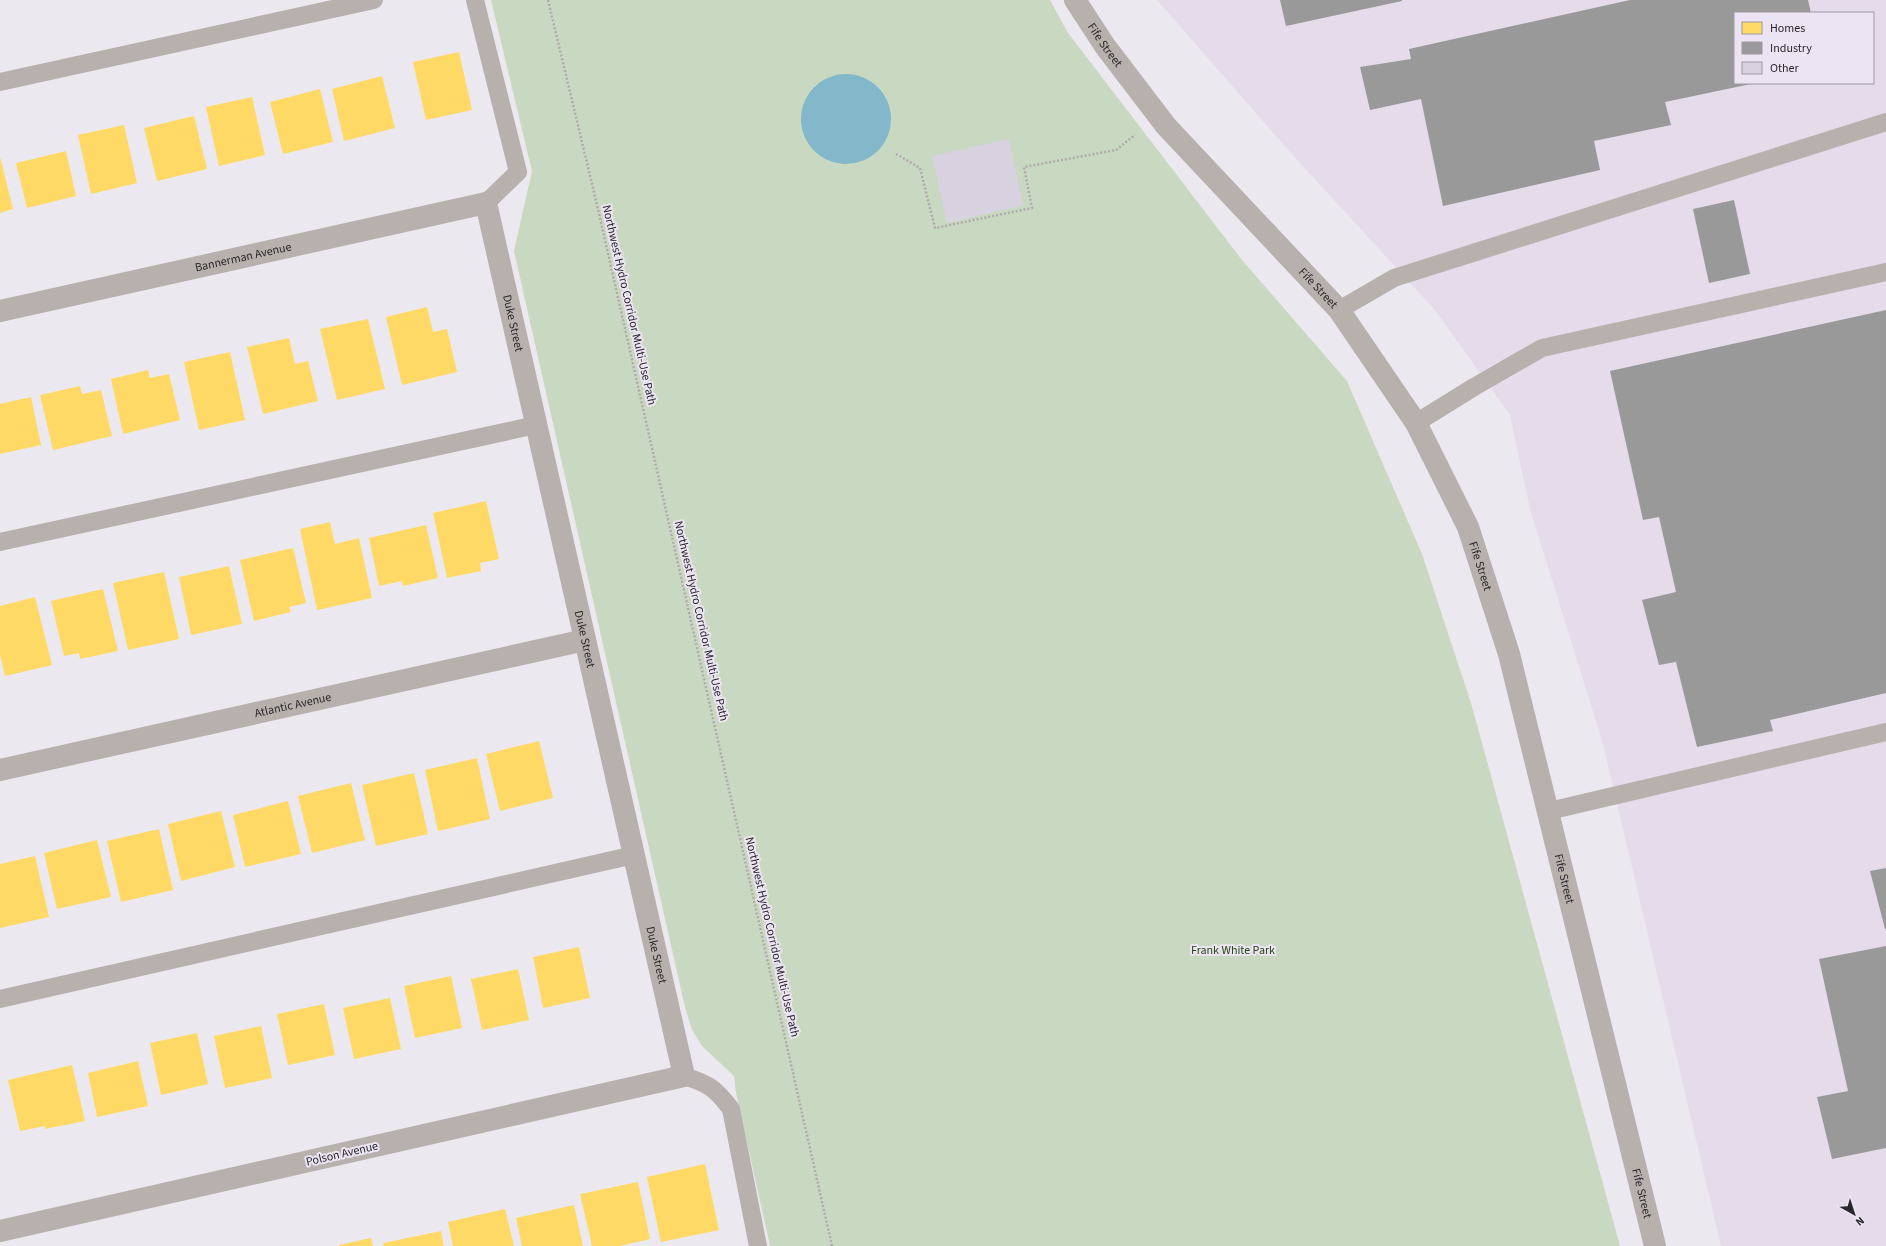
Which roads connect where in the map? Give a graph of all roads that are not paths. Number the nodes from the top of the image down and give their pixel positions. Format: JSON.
{"nodes":[{"id":1,"x":374,"y":0,"type":"edge"},
{"id":2,"x":475,"y":0,"type":"edge"},
{"id":3,"x":1075,"y":0,"type":"edge"},
{"id":4,"x":0,"y":82,"type":"edge"},
{"id":5,"x":1886,"y":122,"type":"edge"},
{"id":6,"x":486,"y":203,"type":"junction"},
{"id":7,"x":1886,"y":272,"type":"edge"},
{"id":8,"x":1340,"y":310,"type":"junction"},
{"id":9,"x":0,"y":311,"type":"edge"},
{"id":10,"x":1416,"y":422,"type":"junction"},
{"id":11,"x":536,"y":425,"type":"junction"},
{"id":12,"x":0,"y":542,"type":"edge"},
{"id":13,"x":585,"y":640,"type":"junction"},
{"id":14,"x":1886,"y":732,"type":"edge"},
{"id":15,"x":0,"y":770,"type":"edge"},
{"id":16,"x":1549,"y":811,"type":"junction"},
{"id":17,"x":634,"y":855,"type":"junction"},
{"id":18,"x":0,"y":999,"type":"edge"},
{"id":19,"x":684,"y":1076,"type":"junction"},
{"id":20,"x":0,"y":1231,"type":"edge"},
{"id":21,"x":758,"y":1246,"type":"edge"},
{"id":22,"x":1655,"y":1246,"type":"edge"}],
"edges":[{"from":1,"to":4,"type":"lane"},
{"from":2,"to":6,"type":"lane"},
{"from":3,"to":8,"type":"street","name":"Fife Street"},
{"from":5,"to":8,"type":"lane"},
{"from":6,"to":9,"type":"street","name":"Bannerman Avenue"},
{"from":6,"to":11,"type":"street","name":"Duke Street"},
{"from":7,"to":10,"type":"lane"},
{"from":8,"to":10,"type":"street","name":"Fife Street"},
{"from":10,"to":16,"type":"street","name":"Fife Street"},
{"from":11,"to":12,"type":"lane"},
{"from":11,"to":13,"type":"street","name":"Duke Street"},
{"from":13,"to":15,"type":"street","name":"Atlantic Avenue"},
{"from":13,"to":17,"type":"street","name":"Duke Street"},
{"from":14,"to":16,"type":"lane"},
{"from":16,"to":22,"type":"street","name":"Fife Street"},
{"from":17,"to":18,"type":"lane"},
{"from":17,"to":19,"type":"street","name":"Duke Street"},
{"from":19,"to":20,"type":"street","name":"Polson Avenue"},
{"from":19,"to":21,"type":"lane"}]}
